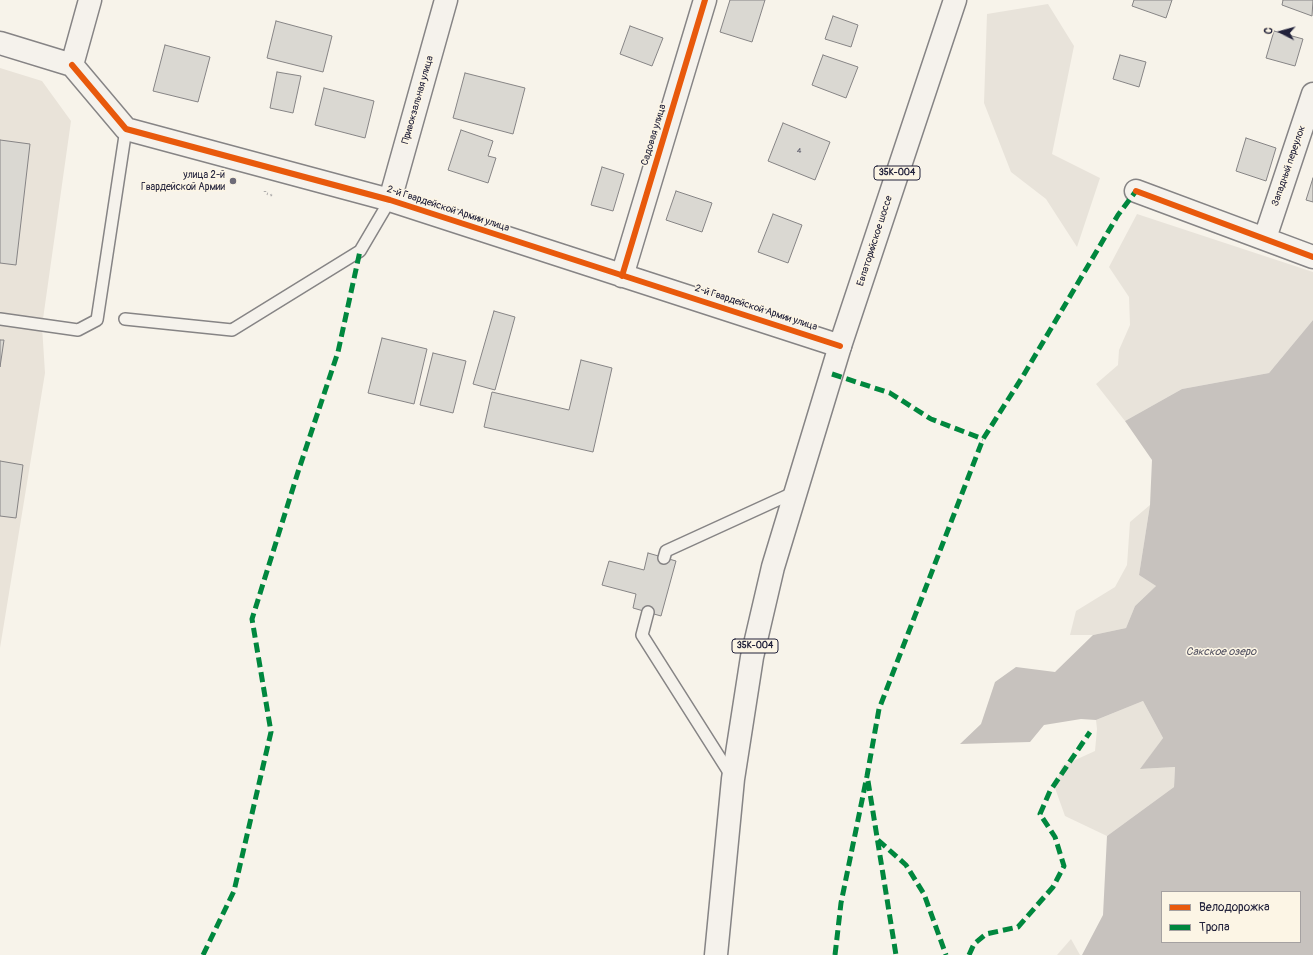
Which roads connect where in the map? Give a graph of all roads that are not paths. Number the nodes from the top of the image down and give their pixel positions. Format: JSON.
{"nodes":[{"id":1,"x":90,"y":0,"type":"edge"},
{"id":2,"x":446,"y":0,"type":"edge"},
{"id":3,"x":705,"y":0,"type":"edge"},
{"id":4,"x":955,"y":0,"type":"edge"},
{"id":5,"x":0,"y":43,"type":"edge"},
{"id":6,"x":72,"y":65,"type":"junction"},
{"id":7,"x":1313,"y":94,"type":"edge"},
{"id":8,"x":126,"y":129,"type":"junction"},
{"id":9,"x":1136,"y":190,"type":"dead end"},
{"id":10,"x":390,"y":200,"type":"junction"},
{"id":11,"x":1264,"y":238,"type":"junction"},
{"id":12,"x":1313,"y":257,"type":"edge"},
{"id":13,"x":622,"y":276,"type":"junction"},
{"id":14,"x":0,"y":319,"type":"edge"},
{"id":15,"x":124,"y":319,"type":"dead end"},
{"id":16,"x":840,"y":346,"type":"junction"},
{"id":17,"x":795,"y":492,"type":"junction"},
{"id":18,"x":664,"y":558,"type":"dead end"},
{"id":19,"x":648,"y":612,"type":"dead end"},
{"id":20,"x":733,"y":779,"type":"junction"},
{"id":21,"x":716,"y":955,"type":"edge"}],
"edges":[{"from":1,"to":6,"type":"street"},
{"from":2,"to":10,"type":"street","name":"Привокзальная улица"},
{"from":3,"to":13,"type":"street","name":"Садовая улица"},
{"from":4,"to":16,"type":"street","name":"Евпаторийское шоссе","number":"35К-004"},
{"from":5,"to":6,"type":"street"},
{"from":6,"to":8,"type":"street"},
{"from":7,"to":11,"type":"street","name":"Западный переулок"},
{"from":8,"to":10,"type":"street","name":"2-й Гвардейской Армии улица"},
{"from":8,"to":14,"type":"lane"},
{"from":9,"to":11,"type":"street"},
{"from":10,"to":13,"type":"street","name":"2-й Гвардейской Армии улица"},
{"from":10,"to":15,"type":"lane"},
{"from":11,"to":12,"type":"street"},
{"from":13,"to":16,"type":"street","name":"2-й Гвардейской Армии улица"},
{"from":16,"to":17,"type":"street","number":"35К-004"},
{"from":17,"to":18,"type":"lane"},
{"from":17,"to":20,"type":"street","number":"35К-004"},
{"from":19,"to":20,"type":"lane"},
{"from":20,"to":21,"type":"street","number":"35К-004"}]}
